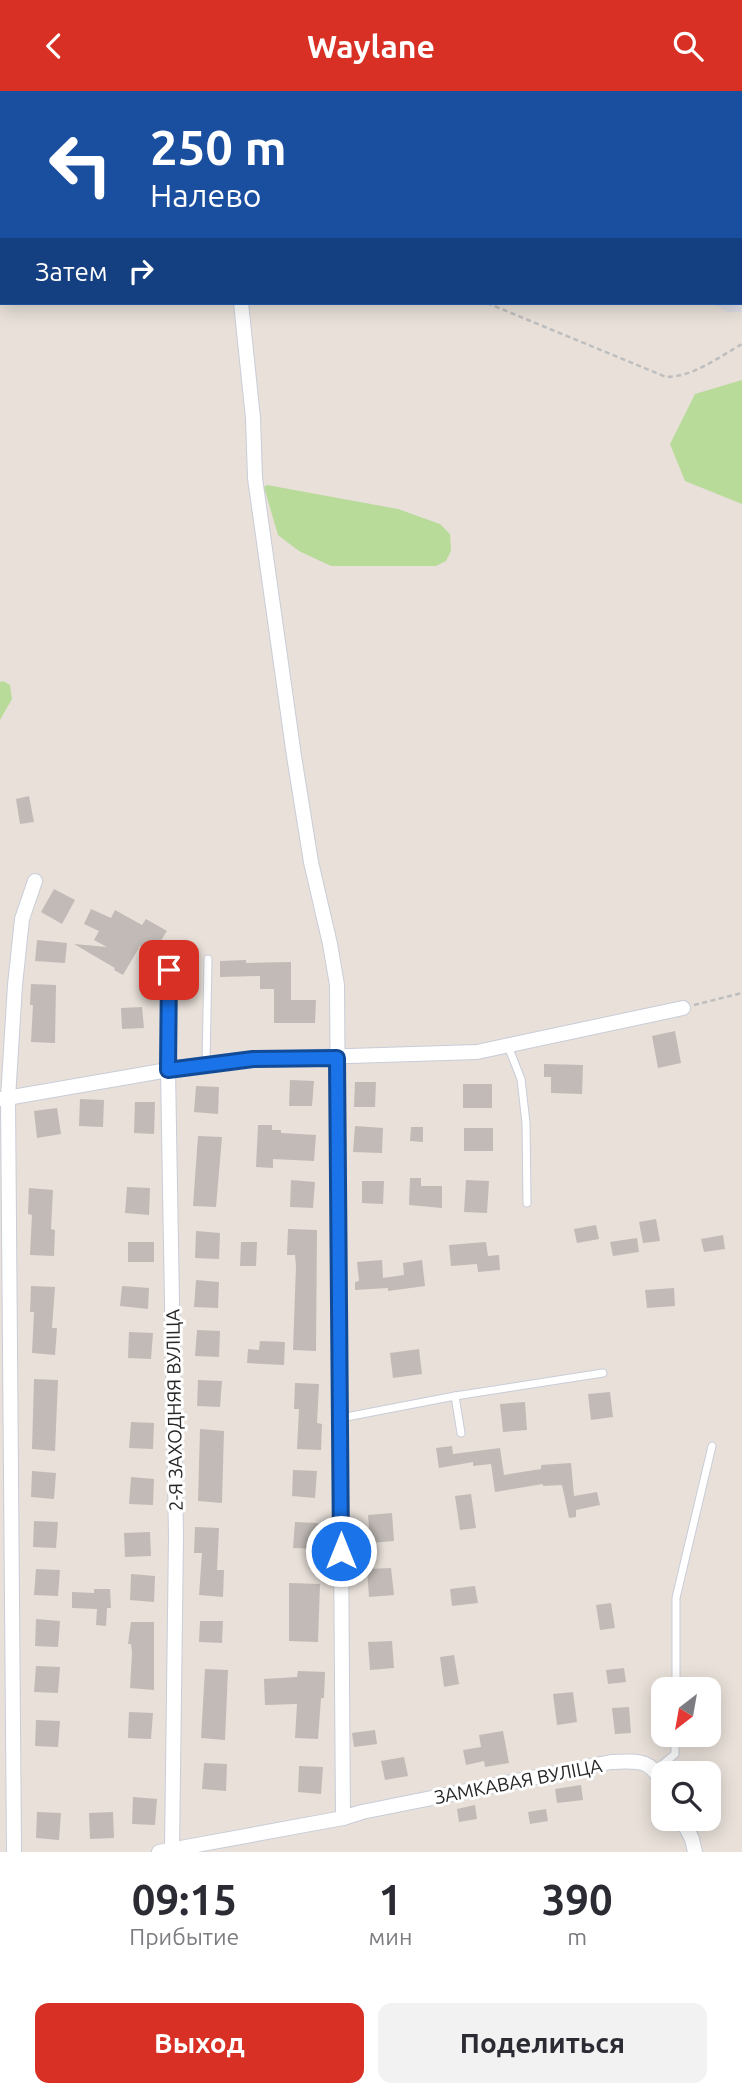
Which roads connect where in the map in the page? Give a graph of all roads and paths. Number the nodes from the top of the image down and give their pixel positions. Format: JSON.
{"nodes":[{"id":1,"x":241,"y":305,"type":"edge"},
{"id":2,"x":492,"y":305,"type":"edge"},
{"id":3,"x":742,"y":344,"type":"edge"},
{"id":4,"x":35,"y":881,"type":"dead end"},
{"id":5,"x":208,"y":959,"type":"dead end"},
{"id":6,"x":169,"y":970,"type":"dead end"},
{"id":7,"x":742,"y":993,"type":"edge"},
{"id":8,"x":683,"y":1008,"type":"joint"},
{"id":9,"x":508,"y":1046,"type":"junction"},
{"id":10,"x":337,"y":1058,"type":"junction"},
{"id":11,"x":206,"y":1065,"type":"junction"},
{"id":12,"x":168,"y":1070,"type":"junction"},
{"id":13,"x":4,"y":1099,"type":"edge"},
{"id":14,"x":527,"y":1203,"type":"dead end"},
{"id":15,"x":603,"y":1373,"type":"dead end"},
{"id":16,"x":455,"y":1396,"type":"junction"},
{"id":17,"x":340,"y":1418,"type":"junction"},
{"id":18,"x":461,"y":1433,"type":"dead end"},
{"id":19,"x":712,"y":1446,"type":"dead end"},
{"id":20,"x":676,"y":1677,"type":"edge"},
{"id":21,"x":675,"y":1747,"type":"edge"},
{"id":22,"x":667,"y":1761,"type":"edge"},
{"id":23,"x":651,"y":1768,"type":"edge"},
{"id":24,"x":344,"y":1818,"type":"junction"},
{"id":25,"x":688,"y":1831,"type":"edge"},
{"id":26,"x":165,"y":1851,"type":"edge"},
{"id":27,"x":14,"y":1852,"type":"edge"},
{"id":28,"x":695,"y":1852,"type":"edge"}],
"edges":[{"from":1,"to":10,"type":"street"},
{"from":2,"to":3,"type":"path"},
{"from":4,"to":13,"type":"street"},
{"from":5,"to":11,"type":"lane"},
{"from":6,"to":12,"type":"street","name":"2-Я ЗАХОДНЯЯ ВУЛІЦА"},
{"from":7,"to":8,"type":"path"},
{"from":8,"to":9,"type":"street"},
{"from":9,"to":10,"type":"street"},
{"from":9,"to":14,"type":"lane"},
{"from":10,"to":11,"type":"street"},
{"from":10,"to":17,"type":"street"},
{"from":11,"to":12,"type":"street"},
{"from":12,"to":13,"type":"street"},
{"from":12,"to":26,"type":"street","name":"2-Я ЗАХОДНЯЯ ВУЛІЦА"},
{"from":13,"to":27,"type":"street"},
{"from":15,"to":16,"type":"lane"},
{"from":16,"to":17,"type":"lane"},
{"from":16,"to":18,"type":"lane"},
{"from":17,"to":24,"type":"street"},
{"from":19,"to":20,"type":"lane"},
{"from":21,"to":22,"type":"lane"},
{"from":23,"to":24,"type":"street","name":"ЗАМКАВАЯ ВУЛІЦА"},
{"from":24,"to":26,"type":"street","name":"ЗАМКАВАЯ ВУЛІЦА"},
{"from":25,"to":28,"type":"street"}]}
